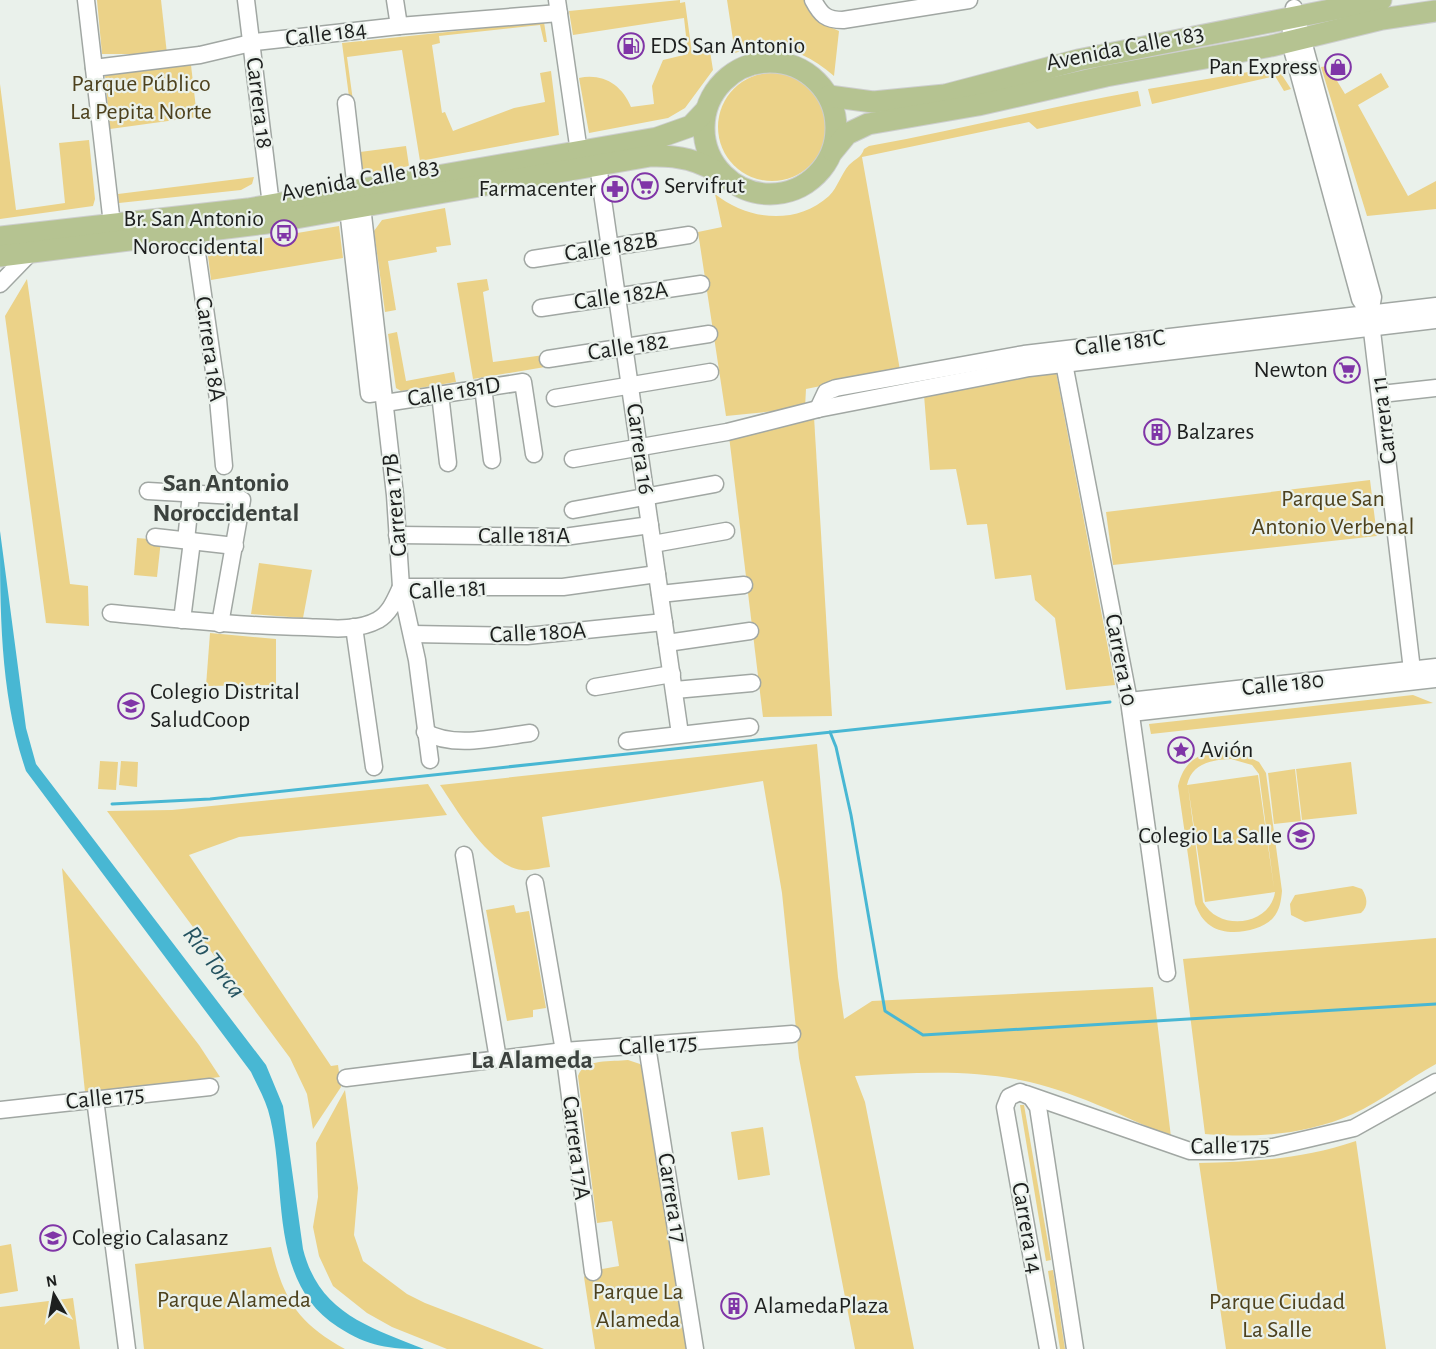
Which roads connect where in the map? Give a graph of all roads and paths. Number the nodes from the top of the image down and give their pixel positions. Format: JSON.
{"nodes":[{"id":1,"x":86,"y":0,"type":"edge"},
{"id":2,"x":246,"y":0,"type":"edge"},
{"id":3,"x":395,"y":0,"type":"edge"},
{"id":4,"x":813,"y":0,"type":"edge"},
{"id":5,"x":969,"y":0,"type":"edge"},
{"id":6,"x":1381,"y":0,"type":"edge"},
{"id":7,"x":558,"y":6,"type":"edge"},
{"id":8,"x":1295,"y":10,"type":"edge"},
{"id":9,"x":1436,"y":10,"type":"edge"},
{"id":10,"x":399,"y":26,"type":"junction"},
{"id":11,"x":1296,"y":40,"type":"junction"},
{"id":12,"x":251,"y":43,"type":"junction"},
{"id":13,"x":94,"y":68,"type":"junction"},
{"id":14,"x":829,"y":96,"type":"junction"},
{"id":15,"x":346,"y":103,"type":"dead end"},
{"id":16,"x":706,"y":110,"type":"junction"},
{"id":17,"x":833,"y":151,"type":"junction"},
{"id":18,"x":579,"y":152,"type":"junction"},
{"id":19,"x":598,"y":165,"type":"junction"},
{"id":20,"x":724,"y":176,"type":"junction"},
{"id":21,"x":355,"y":202,"type":"junction"},
{"id":22,"x":271,"y":205,"type":"junction"},
{"id":23,"x":112,"y":224,"type":"junction"},
{"id":24,"x":194,"y":232,"type":"junction"},
{"id":25,"x":688,"y":235,"type":"dead end"},
{"id":26,"x":0,"y":237,"type":"edge"},
{"id":27,"x":612,"y":246,"type":"junction"},
{"id":28,"x":32,"y":251,"type":"junction"},
{"id":29,"x":0,"y":256,"type":"edge"},
{"id":30,"x":533,"y":259,"type":"dead end"},
{"id":31,"x":0,"y":284,"type":"edge"},
{"id":32,"x":701,"y":284,"type":"dead end"},
{"id":33,"x":618,"y":296,"type":"junction"},
{"id":34,"x":1436,"y":306,"type":"edge"},
{"id":35,"x":541,"y":308,"type":"dead end"},
{"id":36,"x":1372,"y":320,"type":"junction"},
{"id":37,"x":1436,"y":320,"type":"edge"},
{"id":38,"x":709,"y":334,"type":"dead end"},
{"id":39,"x":624,"y":348,"type":"junction"},
{"id":40,"x":1062,"y":356,"type":"junction"},
{"id":41,"x":548,"y":359,"type":"dead end"},
{"id":42,"x":710,"y":372,"type":"dead end"},
{"id":43,"x":631,"y":386,"type":"junction"},
{"id":44,"x":483,"y":387,"type":"junction"},
{"id":45,"x":1436,"y":388,"type":"edge"},
{"id":46,"x":440,"y":394,"type":"junction"},
{"id":47,"x":1381,"y":394,"type":"junction"},
{"id":48,"x":384,"y":397,"type":"junction"},
{"id":49,"x":555,"y":398,"type":"dead end"},
{"id":50,"x":639,"y":447,"type":"junction"},
{"id":51,"x":534,"y":454,"type":"dead end"},
{"id":52,"x":573,"y":459,"type":"dead end"},
{"id":53,"x":492,"y":460,"type":"dead end"},
{"id":54,"x":448,"y":464,"type":"dead end"},
{"id":55,"x":224,"y":466,"type":"dead end"},
{"id":56,"x":715,"y":484,"type":"dead end"},
{"id":57,"x":148,"y":490,"type":"dead end"},
{"id":58,"x":191,"y":494,"type":"junction"},
{"id":59,"x":646,"y":496,"type":"junction"},
{"id":60,"x":573,"y":510,"type":"dead end"},
{"id":61,"x":650,"y":525,"type":"junction"},
{"id":62,"x":726,"y":531,"type":"dead end"},
{"id":63,"x":398,"y":535,"type":"junction"},
{"id":64,"x":155,"y":537,"type":"dead end"},
{"id":65,"x":189,"y":540,"type":"junction"},
{"id":66,"x":652,"y":544,"type":"junction"},
{"id":67,"x":235,"y":546,"type":"junction"},
{"id":68,"x":657,"y":574,"type":"junction"},
{"id":69,"x":744,"y":585,"type":"dead end"},
{"id":70,"x":401,"y":587,"type":"junction"},
{"id":71,"x":660,"y":594,"type":"junction"},
{"id":72,"x":111,"y":613,"type":"dead end"},
{"id":73,"x":182,"y":620,"type":"junction"},
{"id":74,"x":664,"y":622,"type":"junction"},
{"id":75,"x":220,"y":624,"type":"junction"},
{"id":76,"x":354,"y":627,"type":"junction"},
{"id":77,"x":750,"y":631,"type":"dead end"},
{"id":78,"x":412,"y":634,"type":"junction"},
{"id":79,"x":668,"y":643,"type":"junction"},
{"id":80,"x":1436,"y":667,"type":"edge"},
{"id":81,"x":1412,"y":670,"type":"junction"},
{"id":82,"x":1436,"y":679,"type":"edge"},
{"id":83,"x":673,"y":682,"type":"junction"},
{"id":84,"x":752,"y":683,"type":"dead end"},
{"id":85,"x":595,"y":687,"type":"dead end"},
{"id":86,"x":1130,"y":707,"type":"junction"},
{"id":87,"x":750,"y":727,"type":"dead end"},
{"id":88,"x":425,"y":732,"type":"junction"},
{"id":89,"x":530,"y":733,"type":"dead end"},
{"id":90,"x":680,"y":734,"type":"junction"},
{"id":91,"x":627,"y":741,"type":"dead end"},
{"id":92,"x":430,"y":760,"type":"dead end"},
{"id":93,"x":374,"y":766,"type":"dead end"},
{"id":94,"x":464,"y":855,"type":"dead end"},
{"id":95,"x":535,"y":883,"type":"dead end"},
{"id":96,"x":1167,"y":974,"type":"dead end"},
{"id":97,"x":792,"y":1034,"type":"dead end"},
{"id":98,"x":647,"y":1046,"type":"junction"},
{"id":99,"x":564,"y":1051,"type":"junction"},
{"id":100,"x":498,"y":1059,"type":"junction"},
{"id":101,"x":346,"y":1078,"type":"dead end"},
{"id":102,"x":1436,"y":1082,"type":"edge"},
{"id":103,"x":210,"y":1087,"type":"dead end"},
{"id":104,"x":1020,"y":1092,"type":"junction"},
{"id":105,"x":95,"y":1099,"type":"junction"},
{"id":106,"x":0,"y":1110,"type":"edge"},
{"id":107,"x":593,"y":1272,"type":"dead end"},
{"id":108,"x":128,"y":1349,"type":"edge"},
{"id":109,"x":695,"y":1349,"type":"edge"},
{"id":110,"x":1048,"y":1349,"type":"edge"},
{"id":111,"x":1075,"y":1349,"type":"edge"}],
"edges":[{"from":1,"to":13,"type":"street"},
{"from":2,"to":12,"type":"street","name":"Carrera 18"},
{"from":3,"to":10,"type":"street"},
{"from":4,"to":5,"type":"street"},
{"from":6,"to":8,"type":"main road","name":"Avenida Calle 183"},
{"from":7,"to":10,"type":"street","name":"Calle 184"},
{"from":7,"to":18,"type":"street"},
{"from":8,"to":11,"type":"street","name":"Carrera 11"},
{"from":8,"to":14,"type":"main road","name":"Avenida Calle 183"},
{"from":9,"to":11,"type":"main road","name":"Avenida Calle 183"},
{"from":10,"to":12,"type":"street","name":"Calle 184"},
{"from":11,"to":17,"type":"main road","name":"Avenida Calle 183"},
{"from":11,"to":36,"type":"street","name":"Carrera 11"},
{"from":12,"to":13,"type":"street","name":"Calle 184"},
{"from":12,"to":22,"type":"street","name":"Carrera 18"},
{"from":13,"to":23,"type":"street"},
{"from":14,"to":16,"type":"main road"},
{"from":14,"to":17,"type":"main road"},
{"from":15,"to":21,"type":"street"},
{"from":16,"to":18,"type":"main road","name":"Avenida Calle 183"},
{"from":16,"to":20,"type":"main road"},
{"from":17,"to":20,"type":"main road"},
{"from":18,"to":21,"type":"main road","name":"Avenida Calle 183"},
{"from":19,"to":20,"type":"main road","name":"Avenida Calle 183"},
{"from":19,"to":21,"type":"main road","name":"Avenida Calle 183"},
{"from":19,"to":27,"type":"street","name":"Carrera 16"},
{"from":21,"to":22,"type":"main road","name":"Avenida Calle 183"},
{"from":21,"to":24,"type":"main road","name":"Avenida Calle 183"},
{"from":21,"to":48,"type":"street"},
{"from":22,"to":23,"type":"main road","name":"Avenida Calle 183"},
{"from":23,"to":26,"type":"main road","name":"Avenida Calle 183"},
{"from":24,"to":28,"type":"main road","name":"Avenida Calle 183"},
{"from":24,"to":55,"type":"street","name":"Carrera 18A"},
{"from":25,"to":27,"type":"street","name":"Calle 182B"},
{"from":27,"to":30,"type":"street","name":"Calle 182B"},
{"from":27,"to":33,"type":"street","name":"Carrera 16"},
{"from":28,"to":29,"type":"main road","name":"Avenida Calle 183"},
{"from":28,"to":31,"type":"street"},
{"from":32,"to":33,"type":"street","name":"Calle 182A"},
{"from":33,"to":35,"type":"street","name":"Calle 182A"},
{"from":33,"to":39,"type":"street","name":"Carrera 16"},
{"from":34,"to":36,"type":"street","name":"Calle 181C"},
{"from":36,"to":37,"type":"street","name":"Calle 181C"},
{"from":36,"to":40,"type":"street","name":"Calle 181C"},
{"from":36,"to":47,"type":"street","name":"Carrera 11"},
{"from":38,"to":39,"type":"street","name":"Calle 182"},
{"from":39,"to":41,"type":"street","name":"Calle 182"},
{"from":39,"to":43,"type":"street","name":"Carrera 16"},
{"from":40,"to":50,"type":"street","name":"Calle 181C"},
{"from":40,"to":86,"type":"street","name":"Carrera 10"},
{"from":42,"to":43,"type":"street"},
{"from":43,"to":49,"type":"street"},
{"from":43,"to":50,"type":"street","name":"Carrera 16"},
{"from":44,"to":46,"type":"street","name":"Calle 181D"},
{"from":44,"to":51,"type":"street","name":"Calle 181D"},
{"from":44,"to":53,"type":"street"},
{"from":45,"to":47,"type":"street"},
{"from":46,"to":48,"type":"street","name":"Calle 181D"},
{"from":46,"to":54,"type":"street"},
{"from":47,"to":81,"type":"street","name":"Carrera 11"},
{"from":48,"to":63,"type":"street","name":"Carrera 17B"},
{"from":50,"to":52,"type":"street","name":"Calle 181C"},
{"from":50,"to":59,"type":"street","name":"Carrera 16"},
{"from":56,"to":59,"type":"street"},
{"from":57,"to":58,"type":"street"},
{"from":58,"to":65,"type":"street"},
{"from":58,"to":67,"type":"street"},
{"from":59,"to":60,"type":"street"},
{"from":59,"to":61,"type":"street","name":"Carrera 16"},
{"from":61,"to":63,"type":"street","name":"Calle 181A"},
{"from":61,"to":66,"type":"street","name":"Carrera 16"},
{"from":62,"to":66,"type":"street"},
{"from":63,"to":70,"type":"street","name":"Carrera 17B"},
{"from":64,"to":65,"type":"street"},
{"from":65,"to":67,"type":"street"},
{"from":65,"to":73,"type":"street"},
{"from":66,"to":68,"type":"street","name":"Carrera 16"},
{"from":67,"to":75,"type":"street"},
{"from":68,"to":70,"type":"street","name":"Calle 181"},
{"from":68,"to":71,"type":"street","name":"Carrera 16"},
{"from":69,"to":71,"type":"street"},
{"from":70,"to":76,"type":"street","name":"Calle 181"},
{"from":70,"to":78,"type":"street","name":"Carrera 17B"},
{"from":71,"to":74,"type":"street","name":"Carrera 16"},
{"from":72,"to":73,"type":"street","name":"Calle 181"},
{"from":73,"to":75,"type":"street","name":"Calle 181"},
{"from":74,"to":78,"type":"street","name":"Calle 180A"},
{"from":74,"to":79,"type":"street","name":"Carrera 16"},
{"from":75,"to":76,"type":"street","name":"Calle 181"},
{"from":76,"to":93,"type":"street"},
{"from":77,"to":79,"type":"street"},
{"from":78,"to":88,"type":"street","name":"Carrera 17B"},
{"from":79,"to":83,"type":"street","name":"Carrera 16"},
{"from":80,"to":81,"type":"street","name":"Calle 180"},
{"from":81,"to":86,"type":"street","name":"Calle 180"},
{"from":82,"to":86,"type":"street","name":"Calle 180"},
{"from":83,"to":84,"type":"street"},
{"from":83,"to":85,"type":"street"},
{"from":83,"to":90,"type":"street","name":"Carrera 16"},
{"from":86,"to":96,"type":"street","name":"Carrera 10"},
{"from":87,"to":90,"type":"street"},
{"from":88,"to":89,"type":"street"},
{"from":88,"to":92,"type":"street","name":"Carrera 17B"},
{"from":90,"to":91,"type":"street"},
{"from":94,"to":100,"type":"street"},
{"from":95,"to":99,"type":"street","name":"Carrera 17A"},
{"from":97,"to":98,"type":"street","name":"Calle 175"},
{"from":98,"to":99,"type":"street","name":"Calle 175"},
{"from":98,"to":109,"type":"street","name":"Carrera 17"},
{"from":99,"to":100,"type":"street","name":"Calle 175"},
{"from":99,"to":107,"type":"street","name":"Carrera 17A"},
{"from":100,"to":101,"type":"street","name":"Calle 175"},
{"from":102,"to":104,"type":"street","name":"Calle 175"},
{"from":103,"to":105,"type":"street","name":"Calle 175"},
{"from":104,"to":110,"type":"street","name":"Carrera 14"},
{"from":104,"to":111,"type":"street"},
{"from":105,"to":106,"type":"street","name":"Calle 175"},
{"from":105,"to":108,"type":"street"}]}
